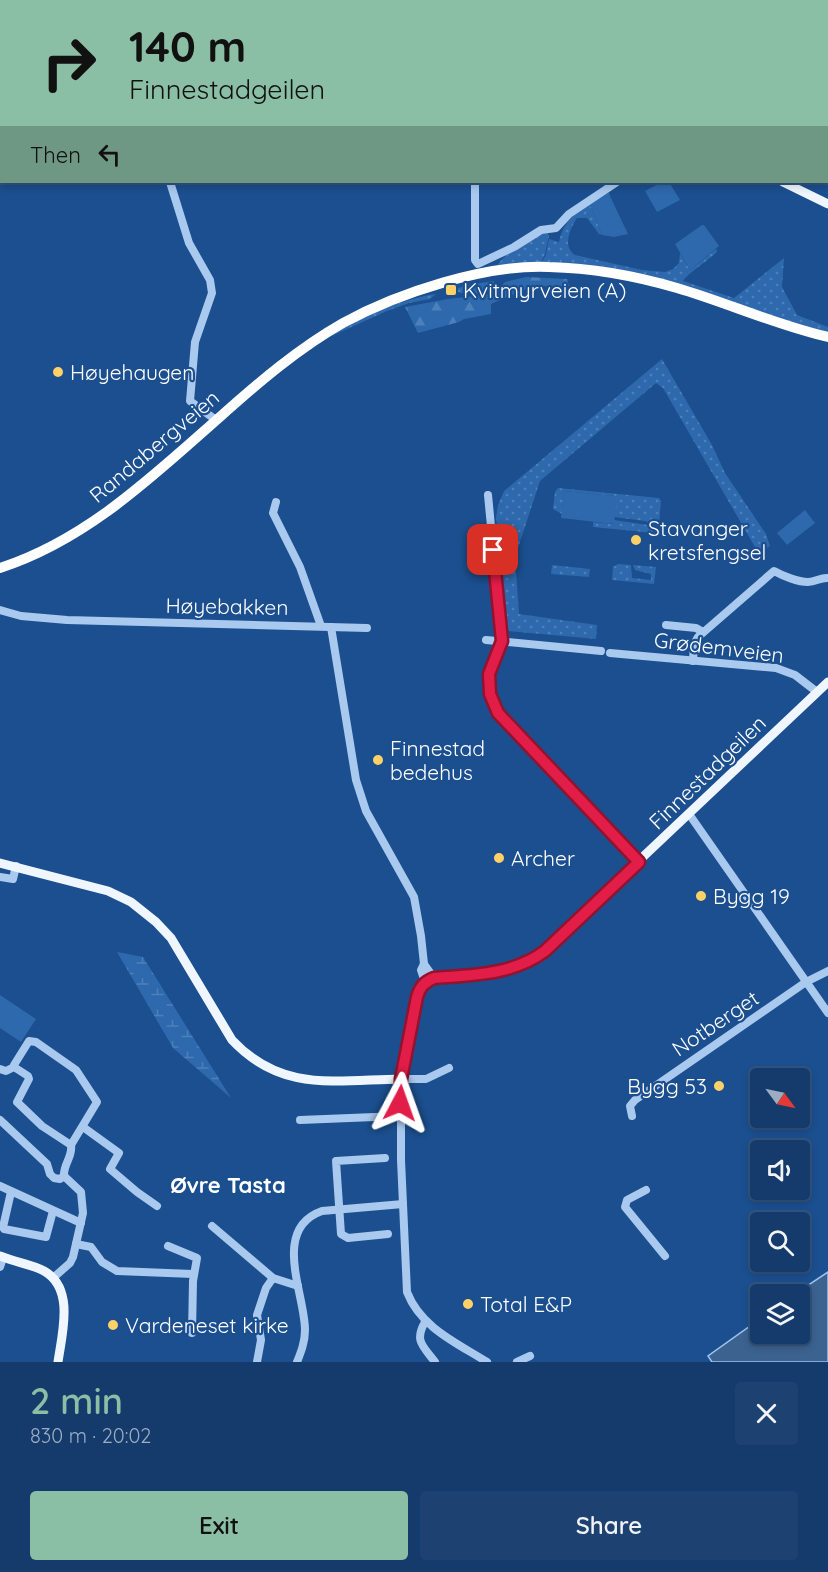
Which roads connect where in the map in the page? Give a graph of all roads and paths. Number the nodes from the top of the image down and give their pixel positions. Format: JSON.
{"nodes":[{"id":1,"x":170,"y":183,"type":"edge"},
{"id":2,"x":475,"y":183,"type":"edge"},
{"id":3,"x":616,"y":183,"type":"edge"},
{"id":4,"x":785,"y":183,"type":"edge"},
{"id":5,"x":828,"y":204,"type":"edge"},
{"id":6,"x":828,"y":337,"type":"edge"},
{"id":7,"x":216,"y":420,"type":"junction"},
{"id":8,"x":488,"y":495,"type":"dead end"},
{"id":9,"x":276,"y":502,"type":"dead end"},
{"id":10,"x":0,"y":567,"type":"edge"},
{"id":11,"x":828,"y":578,"type":"edge"},
{"id":12,"x":0,"y":610,"type":"edge"},
{"id":13,"x":666,"y":625,"type":"dead end"},
{"id":14,"x":321,"y":626,"type":"junction"},
{"id":15,"x":331,"y":627,"type":"junction"},
{"id":16,"x":368,"y":628,"type":"dead end"},
{"id":17,"x":703,"y":632,"type":"junction"},
{"id":18,"x":486,"y":640,"type":"dead end"},
{"id":19,"x":502,"y":641,"type":"junction"},
{"id":20,"x":601,"y":651,"type":"dead end"},
{"id":21,"x":610,"y":653,"type":"dead end"},
{"id":22,"x":693,"y":661,"type":"junction"},
{"id":23,"x":828,"y":682,"type":"edge"},
{"id":24,"x":817,"y":692,"type":"junction"},
{"id":25,"x":689,"y":814,"type":"junction"},
{"id":26,"x":639,"y":862,"type":"junction"},
{"id":27,"x":0,"y":863,"type":"edge"},
{"id":28,"x":16,"y":867,"type":"junction"},
{"id":29,"x":0,"y":877,"type":"edge"},
{"id":30,"x":826,"y":970,"type":"edge"},
{"id":31,"x":430,"y":980,"type":"junction"},
{"id":32,"x":806,"y":982,"type":"junction"},
{"id":33,"x":828,"y":1013,"type":"edge"},
{"id":34,"x":14,"y":1067,"type":"junction"},
{"id":35,"x":449,"y":1068,"type":"dead end"},
{"id":36,"x":0,"y":1069,"type":"edge"},
{"id":37,"x":401,"y":1079,"type":"junction"},
{"id":38,"x":400,"y":1116,"type":"junction"},
{"id":39,"x":632,"y":1116,"type":"dead end"},
{"id":40,"x":0,"y":1120,"type":"edge"},
{"id":41,"x":300,"y":1120,"type":"dead end"},
{"id":42,"x":83,"y":1127,"type":"junction"},
{"id":43,"x":72,"y":1145,"type":"junction"},
{"id":44,"x":385,"y":1158,"type":"dead end"},
{"id":45,"x":64,"y":1176,"type":"junction"},
{"id":46,"x":0,"y":1186,"type":"edge"},
{"id":47,"x":645,"y":1190,"type":"dead end"},
{"id":48,"x":11,"y":1192,"type":"junction"},
{"id":49,"x":403,"y":1204,"type":"junction"},
{"id":50,"x":157,"y":1206,"type":"dead end"},
{"id":51,"x":339,"y":1210,"type":"junction"},
{"id":52,"x":53,"y":1211,"type":"junction"},
{"id":53,"x":81,"y":1223,"type":"junction"},
{"id":54,"x":212,"y":1226,"type":"dead end"},
{"id":55,"x":388,"y":1234,"type":"dead end"},
{"id":56,"x":76,"y":1244,"type":"junction"},
{"id":57,"x":168,"y":1246,"type":"dead end"},
{"id":58,"x":665,"y":1256,"type":"dead end"},
{"id":59,"x":1,"y":1260,"type":"edge"},
{"id":60,"x":193,"y":1274,"type":"junction"},
{"id":61,"x":53,"y":1278,"type":"junction"},
{"id":62,"x":273,"y":1278,"type":"junction"},
{"id":63,"x":298,"y":1286,"type":"junction"},
{"id":64,"x":425,"y":1322,"type":"junction"},
{"id":65,"x":192,"y":1333,"type":"dead end"},
{"id":66,"x":530,"y":1356,"type":"dead end"},
{"id":67,"x":58,"y":1362,"type":"edge"},
{"id":68,"x":257,"y":1362,"type":"edge"},
{"id":69,"x":297,"y":1362,"type":"edge"},
{"id":70,"x":435,"y":1362,"type":"edge"},
{"id":71,"x":487,"y":1362,"type":"edge"},
{"id":72,"x":517,"y":1362,"type":"edge"}],
"edges":[{"from":1,"to":7,"type":"street"},
{"from":2,"to":3,"type":"street"},
{"from":4,"to":5,"type":"main road"},
{"from":6,"to":7,"type":"highway","name":"Randabergveien"},
{"from":7,"to":10,"type":"highway","name":"Randabergveien"},
{"from":8,"to":19,"type":"street"},
{"from":9,"to":14,"type":"street","name":"Høyebakken"},
{"from":11,"to":17,"type":"street"},
{"from":12,"to":14,"type":"street","name":"Høyebakken"},
{"from":13,"to":17,"type":"street"},
{"from":14,"to":15,"type":"street"},
{"from":15,"to":16,"type":"street"},
{"from":15,"to":31,"type":"street"},
{"from":17,"to":22,"type":"street"},
{"from":18,"to":19,"type":"street"},
{"from":19,"to":20,"type":"street"},
{"from":19,"to":26,"type":"street"},
{"from":21,"to":22,"type":"street","name":"Grødemveien"},
{"from":22,"to":24,"type":"street","name":"Grødemveien"},
{"from":23,"to":24,"type":"main road","name":"Finnestadgeilen"},
{"from":24,"to":25,"type":"main road","name":"Finnestadgeilen"},
{"from":25,"to":26,"type":"main road","name":"Finnestadgeilen"},
{"from":25,"to":32,"type":"street"},
{"from":26,"to":31,"type":"main road","name":"Finnestadgeilen"},
{"from":27,"to":28,"type":"main road"},
{"from":28,"to":29,"type":"street"},
{"from":28,"to":37,"type":"main road"},
{"from":30,"to":32,"type":"street","name":"Notberget"},
{"from":31,"to":37,"type":"main road"},
{"from":32,"to":33,"type":"street"},
{"from":32,"to":39,"type":"street","name":"Notberget"},
{"from":34,"to":36,"type":"street"},
{"from":34,"to":42,"type":"street"},
{"from":34,"to":43,"type":"street"},
{"from":35,"to":37,"type":"street"},
{"from":37,"to":38,"type":"street"},
{"from":38,"to":41,"type":"street"},
{"from":38,"to":49,"type":"street"},
{"from":40,"to":45,"type":"street"},
{"from":42,"to":43,"type":"street"},
{"from":42,"to":50,"type":"street"},
{"from":43,"to":45,"type":"street"},
{"from":44,"to":51,"type":"street"},
{"from":45,"to":53,"type":"street"},
{"from":46,"to":48,"type":"street"},
{"from":47,"to":58,"type":"street"},
{"from":48,"to":52,"type":"street"},
{"from":48,"to":52,"type":"street"},
{"from":49,"to":51,"type":"street"},
{"from":49,"to":64,"type":"street"},
{"from":51,"to":55,"type":"street"},
{"from":51,"to":63,"type":"street"},
{"from":52,"to":53,"type":"street"},
{"from":53,"to":56,"type":"street"},
{"from":54,"to":62,"type":"street"},
{"from":56,"to":60,"type":"street"},
{"from":56,"to":61,"type":"street"},
{"from":57,"to":60,"type":"street"},
{"from":59,"to":61,"type":"main road"},
{"from":60,"to":65,"type":"street"},
{"from":61,"to":67,"type":"main road"},
{"from":62,"to":63,"type":"street"},
{"from":62,"to":68,"type":"street"},
{"from":63,"to":69,"type":"street"},
{"from":64,"to":70,"type":"street"},
{"from":64,"to":71,"type":"street"},
{"from":66,"to":72,"type":"street"}]}
